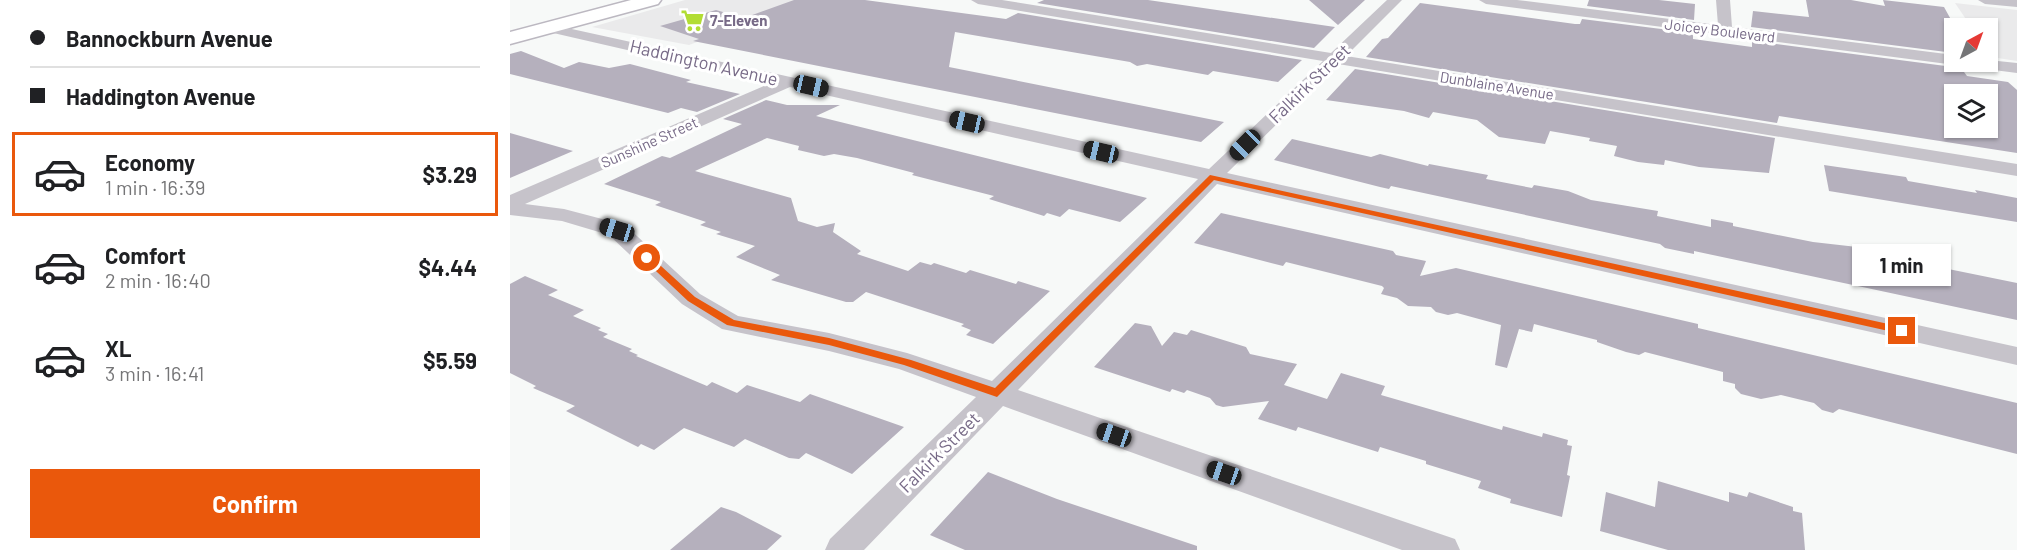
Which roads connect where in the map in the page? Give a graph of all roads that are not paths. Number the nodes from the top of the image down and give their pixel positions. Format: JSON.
{"nodes":[{"id":1,"x":652,"y":0,"type":"edge"},
{"id":2,"x":978,"y":0,"type":"edge"},
{"id":3,"x":1395,"y":0,"type":"edge"},
{"id":4,"x":1486,"y":0,"type":"edge"},
{"id":5,"x":1723,"y":0,"type":"edge"},
{"id":6,"x":1985,"y":0,"type":"edge"},
{"id":7,"x":2017,"y":3,"type":"edge"},
{"id":8,"x":549,"y":28,"type":"junction"},
{"id":9,"x":1725,"y":31,"type":"junction"},
{"id":10,"x":510,"y":39,"type":"edge"},
{"id":11,"x":1334,"y":58,"type":"junction"},
{"id":12,"x":1944,"y":59,"type":"edge"},
{"id":13,"x":1998,"y":66,"type":"edge"},
{"id":14,"x":2017,"y":68,"type":"edge"},
{"id":15,"x":789,"y":81,"type":"junction"},
{"id":16,"x":2017,"y":170,"type":"edge"},
{"id":17,"x":1212,"y":177,"type":"junction"},
{"id":18,"x":510,"y":203,"type":"edge"},
{"id":19,"x":510,"y":209,"type":"edge"},
{"id":20,"x":2017,"y":356,"type":"edge"},
{"id":21,"x":997,"y":393,"type":"junction"},
{"id":22,"x":842,"y":550,"type":"edge"},
{"id":23,"x":1443,"y":550,"type":"edge"}],
"edges":[{"from":1,"to":8,"type":"main road"},
{"from":2,"to":11,"type":"street","name":"Dunblaine Avenue"},
{"from":3,"to":11,"type":"street","name":"Falkirk Street"},
{"from":4,"to":9,"type":"street","name":"Joicey Boulevard"},
{"from":5,"to":9,"type":"street"},
{"from":6,"to":7,"type":"street"},
{"from":8,"to":10,"type":"main road"},
{"from":8,"to":15,"type":"street","name":"Haddington Avenue"},
{"from":9,"to":12,"type":"street","name":"Joicey Boulevard"},
{"from":11,"to":16,"type":"street","name":"Dunblaine Avenue"},
{"from":11,"to":17,"type":"street","name":"Falkirk Street"},
{"from":13,"to":14,"type":"street"},
{"from":15,"to":17,"type":"street","name":"Haddington Avenue"},
{"from":15,"to":18,"type":"street","name":"Sunshine Street"},
{"from":17,"to":20,"type":"street","name":"Haddington Avenue"},
{"from":17,"to":21,"type":"street","name":"Falkirk Street"},
{"from":19,"to":21,"type":"street"},
{"from":21,"to":22,"type":"street","name":"Falkirk Street"},
{"from":21,"to":23,"type":"street"}]}
